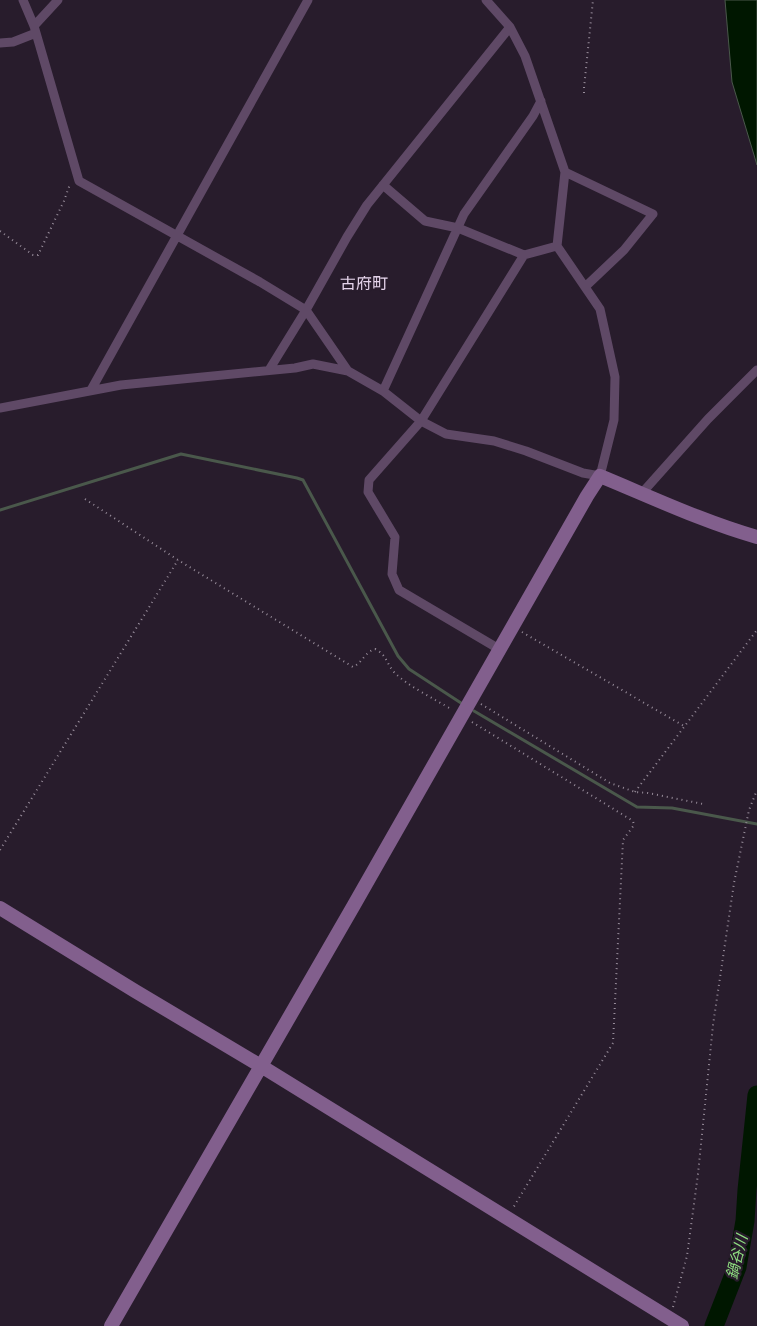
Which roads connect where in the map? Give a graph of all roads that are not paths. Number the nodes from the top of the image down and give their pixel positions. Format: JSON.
{"nodes":[{"id":1,"x":24,"y":0,"type":"edge"},
{"id":2,"x":58,"y":0,"type":"edge"},
{"id":3,"x":308,"y":0,"type":"edge"},
{"id":4,"x":486,"y":0,"type":"edge"},
{"id":5,"x":510,"y":26,"type":"junction"},
{"id":6,"x":35,"y":30,"type":"junction"},
{"id":7,"x":0,"y":44,"type":"edge"},
{"id":8,"x":541,"y":101,"type":"junction"},
{"id":9,"x":565,"y":172,"type":"junction"},
{"id":10,"x":383,"y":185,"type":"junction"},
{"id":11,"x":458,"y":228,"type":"junction"},
{"id":12,"x":177,"y":236,"type":"junction"},
{"id":13,"x":557,"y":246,"type":"junction"},
{"id":14,"x":524,"y":255,"type":"junction"},
{"id":15,"x":585,"y":287,"type":"junction"},
{"id":16,"x":306,"y":310,"type":"junction"},
{"id":17,"x":269,"y":370,"type":"junction"},
{"id":18,"x":757,"y":370,"type":"edge"},
{"id":19,"x":348,"y":371,"type":"junction"},
{"id":20,"x":91,"y":390,"type":"junction"},
{"id":21,"x":383,"y":391,"type":"junction"},
{"id":22,"x":0,"y":408,"type":"edge"},
{"id":23,"x":421,"y":421,"type":"junction"},
{"id":24,"x":600,"y":476,"type":"junction"},
{"id":25,"x":642,"y":493,"type":"junction"},
{"id":26,"x":757,"y":537,"type":"edge"},
{"id":27,"x":499,"y":649,"type":"junction"},
{"id":28,"x":0,"y":908,"type":"edge"},
{"id":29,"x":261,"y":1066,"type":"junction"},
{"id":30,"x":110,"y":1326,"type":"edge"},
{"id":31,"x":682,"y":1326,"type":"edge"}],
"edges":[{"from":1,"to":6,"type":"street"},
{"from":2,"to":6,"type":"street"},
{"from":3,"to":12,"type":"street"},
{"from":4,"to":5,"type":"street"},
{"from":5,"to":8,"type":"street"},
{"from":5,"to":10,"type":"street"},
{"from":6,"to":7,"type":"street"},
{"from":6,"to":12,"type":"street"},
{"from":8,"to":9,"type":"street"},
{"from":8,"to":11,"type":"street"},
{"from":9,"to":13,"type":"street"},
{"from":9,"to":15,"type":"street"},
{"from":10,"to":11,"type":"street"},
{"from":10,"to":16,"type":"street"},
{"from":11,"to":14,"type":"street"},
{"from":11,"to":21,"type":"street"},
{"from":12,"to":16,"type":"street"},
{"from":12,"to":20,"type":"street"},
{"from":13,"to":14,"type":"street"},
{"from":13,"to":15,"type":"street"},
{"from":14,"to":23,"type":"street"},
{"from":15,"to":24,"type":"street"},
{"from":16,"to":17,"type":"street"},
{"from":16,"to":19,"type":"street"},
{"from":17,"to":19,"type":"street"},
{"from":17,"to":20,"type":"street"},
{"from":18,"to":25,"type":"street"},
{"from":19,"to":21,"type":"street"},
{"from":20,"to":22,"type":"street"},
{"from":21,"to":23,"type":"street"},
{"from":23,"to":24,"type":"street"},
{"from":23,"to":27,"type":"street"},
{"from":24,"to":25,"type":"street"},
{"from":24,"to":27,"type":"street"},
{"from":25,"to":26,"type":"street"},
{"from":27,"to":29,"type":"street"},
{"from":28,"to":29,"type":"street"},
{"from":29,"to":30,"type":"street"},
{"from":29,"to":31,"type":"street"}]}
